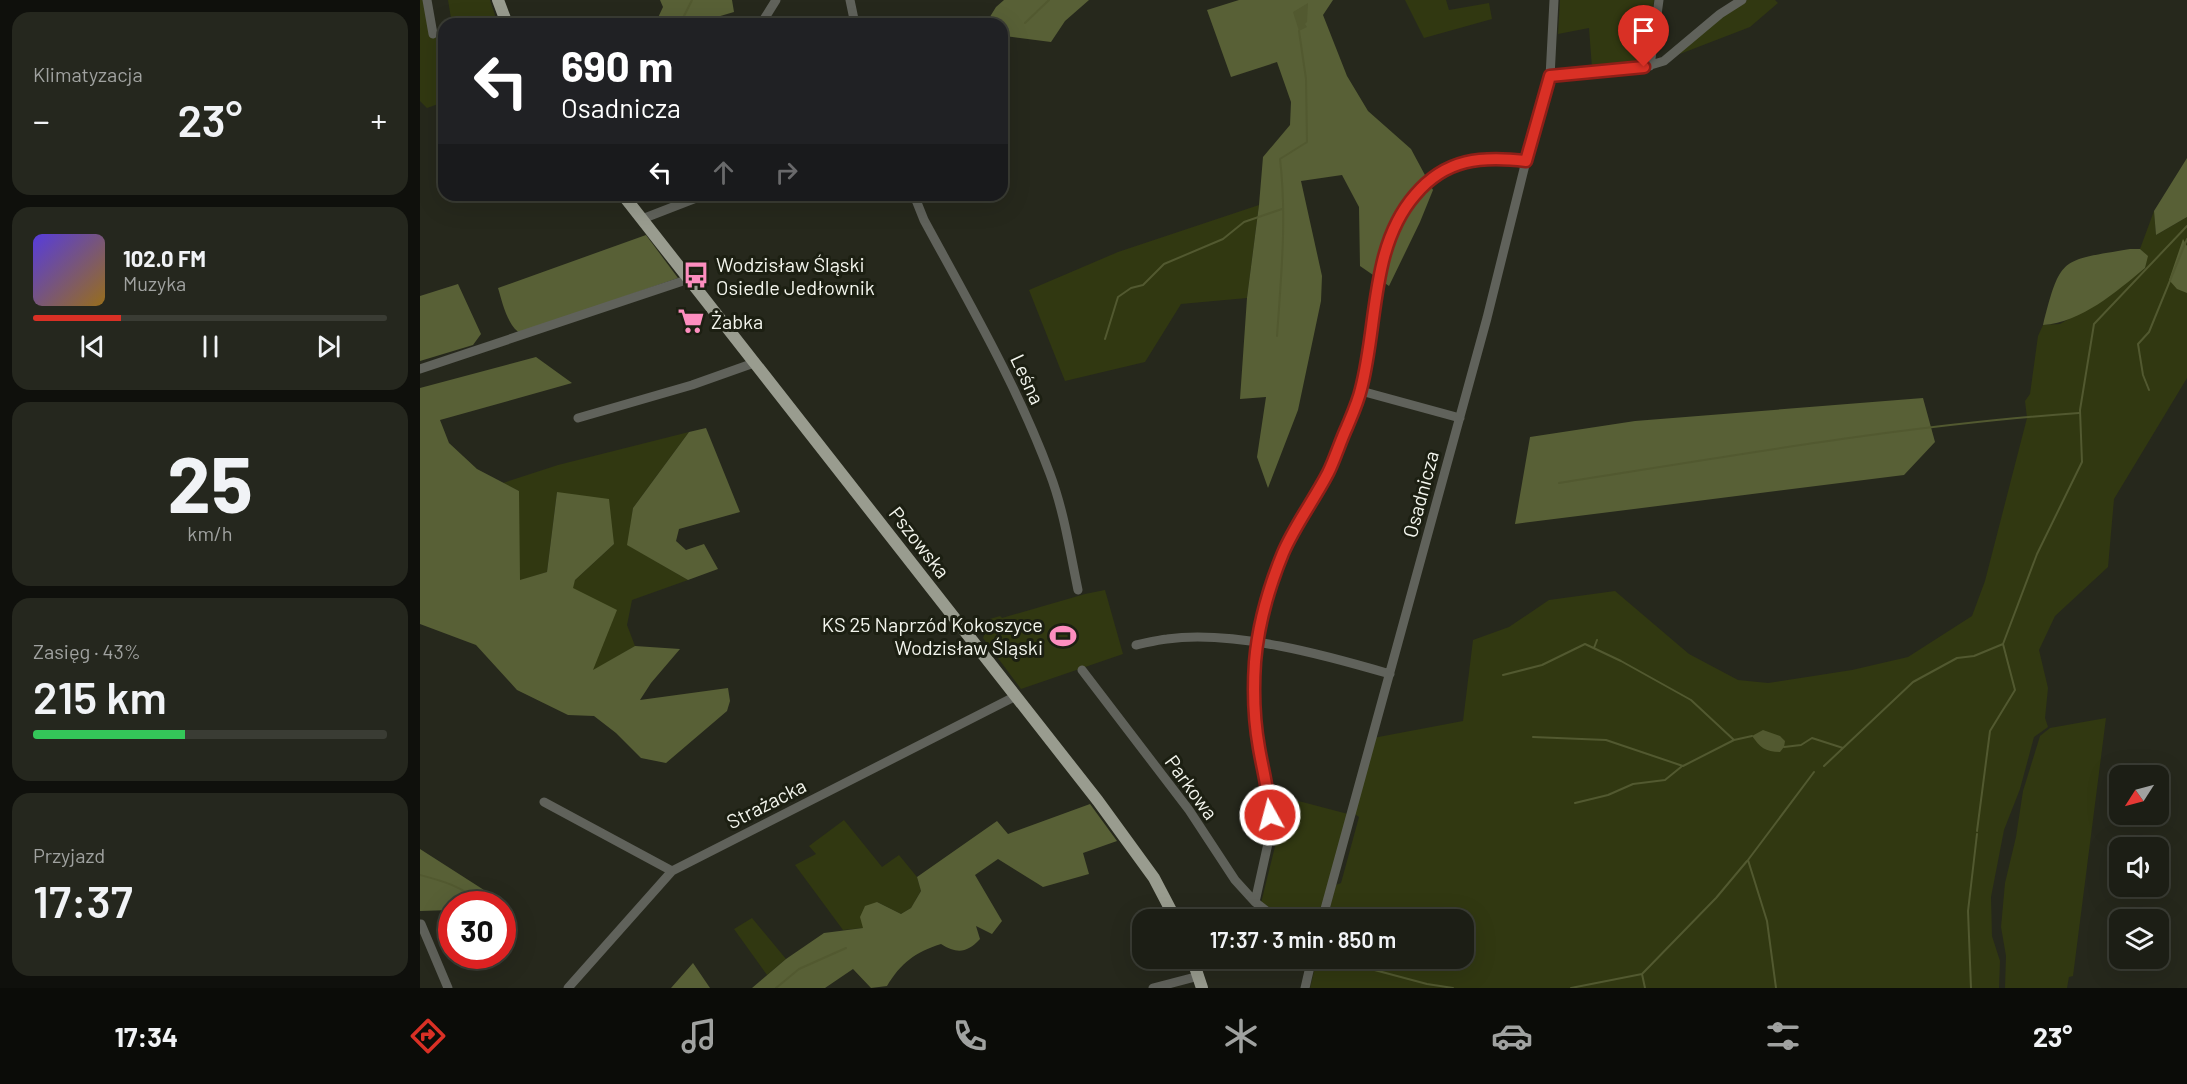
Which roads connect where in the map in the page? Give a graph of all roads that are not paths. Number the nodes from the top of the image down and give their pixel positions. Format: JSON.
{"nodes":[{"id":1,"x":427,"y":0,"type":"edge"},
{"id":2,"x":498,"y":0,"type":"edge"},
{"id":3,"x":776,"y":0,"type":"edge"},
{"id":4,"x":850,"y":0,"type":"edge"},
{"id":5,"x":1554,"y":0,"type":"edge"},
{"id":6,"x":1659,"y":0,"type":"edge"},
{"id":7,"x":1742,"y":0,"type":"edge"},
{"id":8,"x":505,"y":18,"type":"edge"},
{"id":9,"x":765,"y":18,"type":"edge"},
{"id":10,"x":854,"y":18,"type":"edge"},
{"id":11,"x":433,"y":34,"type":"dead end"},
{"id":12,"x":1650,"y":66,"type":"junction"},
{"id":13,"x":1550,"y":76,"type":"junction"},
{"id":14,"x":1526,"y":161,"type":"junction"},
{"id":15,"x":628,"y":201,"type":"edge"},
{"id":16,"x":688,"y":201,"type":"edge"},
{"id":17,"x":916,"y":201,"type":"edge"},
{"id":18,"x":642,"y":219,"type":"junction"},
{"id":19,"x":689,"y":279,"type":"junction"},
{"id":20,"x":754,"y":363,"type":"junction"},
{"id":21,"x":420,"y":369,"type":"edge"},
{"id":22,"x":1361,"y":391,"type":"junction"},
{"id":23,"x":578,"y":418,"type":"dead end"},
{"id":24,"x":1460,"y":418,"type":"junction"},
{"id":25,"x":1078,"y":590,"type":"dead end"},
{"id":26,"x":1258,"y":642,"type":"junction"},
{"id":27,"x":1136,"y":645,"type":"dead end"},
{"id":28,"x":1082,"y":670,"type":"dead end"},
{"id":29,"x":1390,"y":674,"type":"junction"},
{"id":30,"x":1016,"y":696,"type":"junction"},
{"id":31,"x":543,"y":802,"type":"dead end"},
{"id":32,"x":672,"y":871,"type":"junction"},
{"id":33,"x":1255,"y":902,"type":"junction"},
{"id":34,"x":1170,"y":909,"type":"edge"},
{"id":35,"x":1264,"y":909,"type":"edge"},
{"id":36,"x":1325,"y":909,"type":"edge"},
{"id":37,"x":421,"y":924,"type":"edge"},
{"id":38,"x":1309,"y":969,"type":"edge"},
{"id":39,"x":1200,"y":982,"type":"edge"},
{"id":40,"x":448,"y":988,"type":"edge"},
{"id":41,"x":568,"y":988,"type":"edge"},
{"id":42,"x":1153,"y":988,"type":"edge"},
{"id":43,"x":1305,"y":988,"type":"edge"}],
"edges":[{"from":1,"to":11,"type":"street"},
{"from":2,"to":8,"type":"main road"},
{"from":3,"to":9,"type":"street"},
{"from":4,"to":10,"type":"street"},
{"from":5,"to":13,"type":"street","name":"Osadnicza"},
{"from":6,"to":12,"type":"street"},
{"from":7,"to":12,"type":"street"},
{"from":12,"to":13,"type":"street"},
{"from":13,"to":14,"type":"street","name":"Osadnicza"},
{"from":14,"to":22,"type":"street"},
{"from":14,"to":24,"type":"street","name":"Osadnicza"},
{"from":15,"to":18,"type":"main road","name":"Pszowska"},
{"from":16,"to":18,"type":"street"},
{"from":17,"to":25,"type":"street","name":"Leśna"},
{"from":18,"to":19,"type":"main road","name":"Pszowska"},
{"from":19,"to":20,"type":"main road","name":"Pszowska"},
{"from":19,"to":21,"type":"street"},
{"from":20,"to":23,"type":"street"},
{"from":20,"to":30,"type":"main road","name":"Pszowska"},
{"from":22,"to":24,"type":"street"},
{"from":22,"to":26,"type":"street"},
{"from":24,"to":29,"type":"street","name":"Osadnicza"},
{"from":26,"to":27,"type":"street"},
{"from":26,"to":29,"type":"street"},
{"from":26,"to":33,"type":"street"},
{"from":28,"to":33,"type":"street","name":"Parkowa"},
{"from":29,"to":36,"type":"street","name":"Osadnicza"},
{"from":30,"to":32,"type":"street","name":"Strażacka"},
{"from":30,"to":34,"type":"main road","name":"Pszowska"},
{"from":31,"to":32,"type":"street"},
{"from":32,"to":41,"type":"street","name":"Strażacka"},
{"from":33,"to":35,"type":"street","name":"Parkowa"},
{"from":37,"to":40,"type":"street"},
{"from":38,"to":43,"type":"street"},
{"from":39,"to":42,"type":"street"}]}
